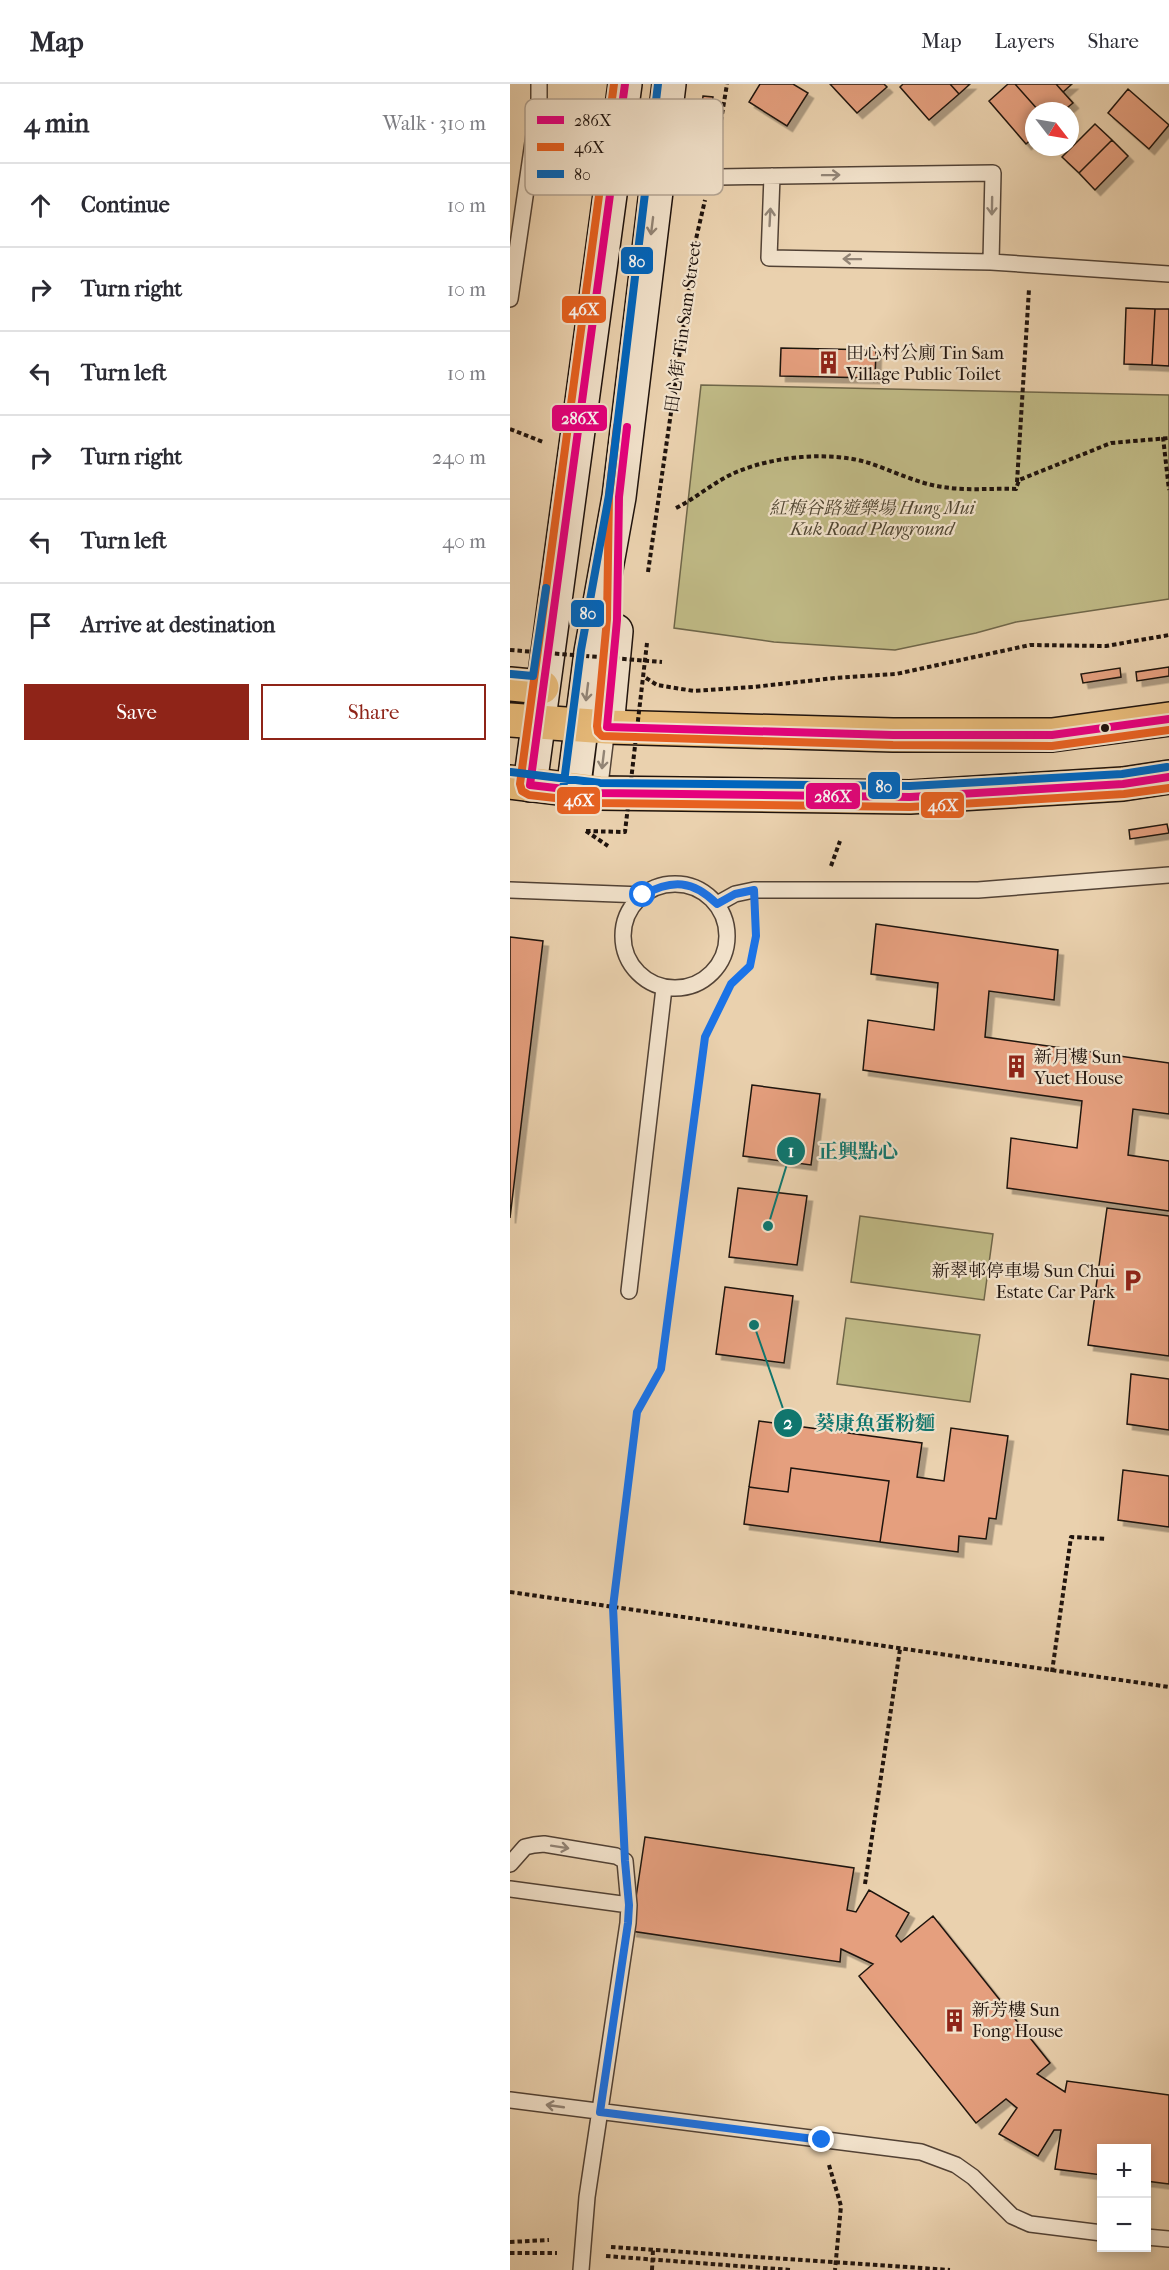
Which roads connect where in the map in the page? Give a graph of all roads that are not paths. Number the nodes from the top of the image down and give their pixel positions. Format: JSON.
{"nodes":[{"id":1,"x":625,"y":84,"type":"edge"},
{"id":2,"x":669,"y":84,"type":"edge"},
{"id":3,"x":623,"y":99,"type":"edge"},
{"id":4,"x":667,"y":99,"type":"edge"},
{"id":5,"x":723,"y":175,"type":"edge"},
{"id":6,"x":772,"y":176,"type":"junction"},
{"id":7,"x":525,"y":195,"type":"edge"},
{"id":8,"x":610,"y":195,"type":"edge"},
{"id":9,"x":656,"y":195,"type":"edge"},
{"id":10,"x":991,"y":262,"type":"junction"},
{"id":11,"x":1169,"y":274,"type":"edge"},
{"id":12,"x":510,"y":299,"type":"edge"},
{"id":13,"x":510,"y":684,"type":"edge"},
{"id":14,"x":542,"y":687,"type":"junction"},
{"id":15,"x":1169,"y":719,"type":"edge"},
{"id":16,"x":524,"y":721,"type":"edge"},
{"id":17,"x":595,"y":726,"type":"junction"},
{"id":18,"x":1169,"y":777,"type":"edge"},
{"id":19,"x":520,"y":783,"type":"edge"},
{"id":20,"x":586,"y":792,"type":"junction"},
{"id":21,"x":1169,"y":875,"type":"edge"},
{"id":22,"x":510,"y":890,"type":"edge"},
{"id":23,"x":643,"y":895,"type":"junction"},
{"id":24,"x":717,"y":904,"type":"junction"},
{"id":25,"x":664,"y":988,"type":"junction"},
{"id":26,"x":629,"y":1291,"type":"dead end"},
{"id":27,"x":510,"y":1864,"type":"edge"},
{"id":28,"x":510,"y":1889,"type":"edge"},
{"id":29,"x":629,"y":1905,"type":"junction"},
{"id":30,"x":510,"y":2100,"type":"edge"},
{"id":31,"x":600,"y":2112,"type":"junction"},
{"id":32,"x":1097,"y":2233,"type":"edge"},
{"id":33,"x":1151,"y":2237,"type":"edge"},
{"id":34,"x":1169,"y":2239,"type":"edge"},
{"id":35,"x":581,"y":2270,"type":"edge"}],
"edges":[{"from":1,"to":3,"type":"main road"},
{"from":2,"to":4,"type":"main road"},
{"from":5,"to":6,"type":"lane"},
{"from":10,"to":6,"type":"lane","one_way":true},
{"from":6,"to":10,"type":"lane","one_way":true},
{"from":7,"to":12,"type":"lane"},
{"from":8,"to":14,"type":"main road"},
{"from":9,"to":17,"type":"main road","one_way":true},
{"from":10,"to":11,"type":"lane"},
{"from":13,"to":14,"type":"main road"},
{"from":14,"to":16,"type":"main road"},
{"from":15,"to":17,"type":"main road"},
{"from":16,"to":17,"type":"main road"},
{"from":16,"to":19,"type":"main road"},
{"from":17,"to":20,"type":"main road","one_way":true},
{"from":18,"to":20,"type":"main road"},
{"from":19,"to":20,"type":"main road"},
{"from":21,"to":24,"type":"lane"},
{"from":22,"to":23,"type":"lane"},
{"from":23,"to":24,"type":"lane"},
{"from":23,"to":25,"type":"lane"},
{"from":24,"to":25,"type":"lane"},
{"from":25,"to":26,"type":"lane"},
{"from":27,"to":29,"type":"lane","one_way":true},
{"from":28,"to":29,"type":"lane"},
{"from":29,"to":31,"type":"lane"},
{"from":31,"to":30,"type":"lane","one_way":true},
{"from":31,"to":32,"type":"lane"},
{"from":31,"to":35,"type":"lane"},
{"from":33,"to":34,"type":"lane"}]}
